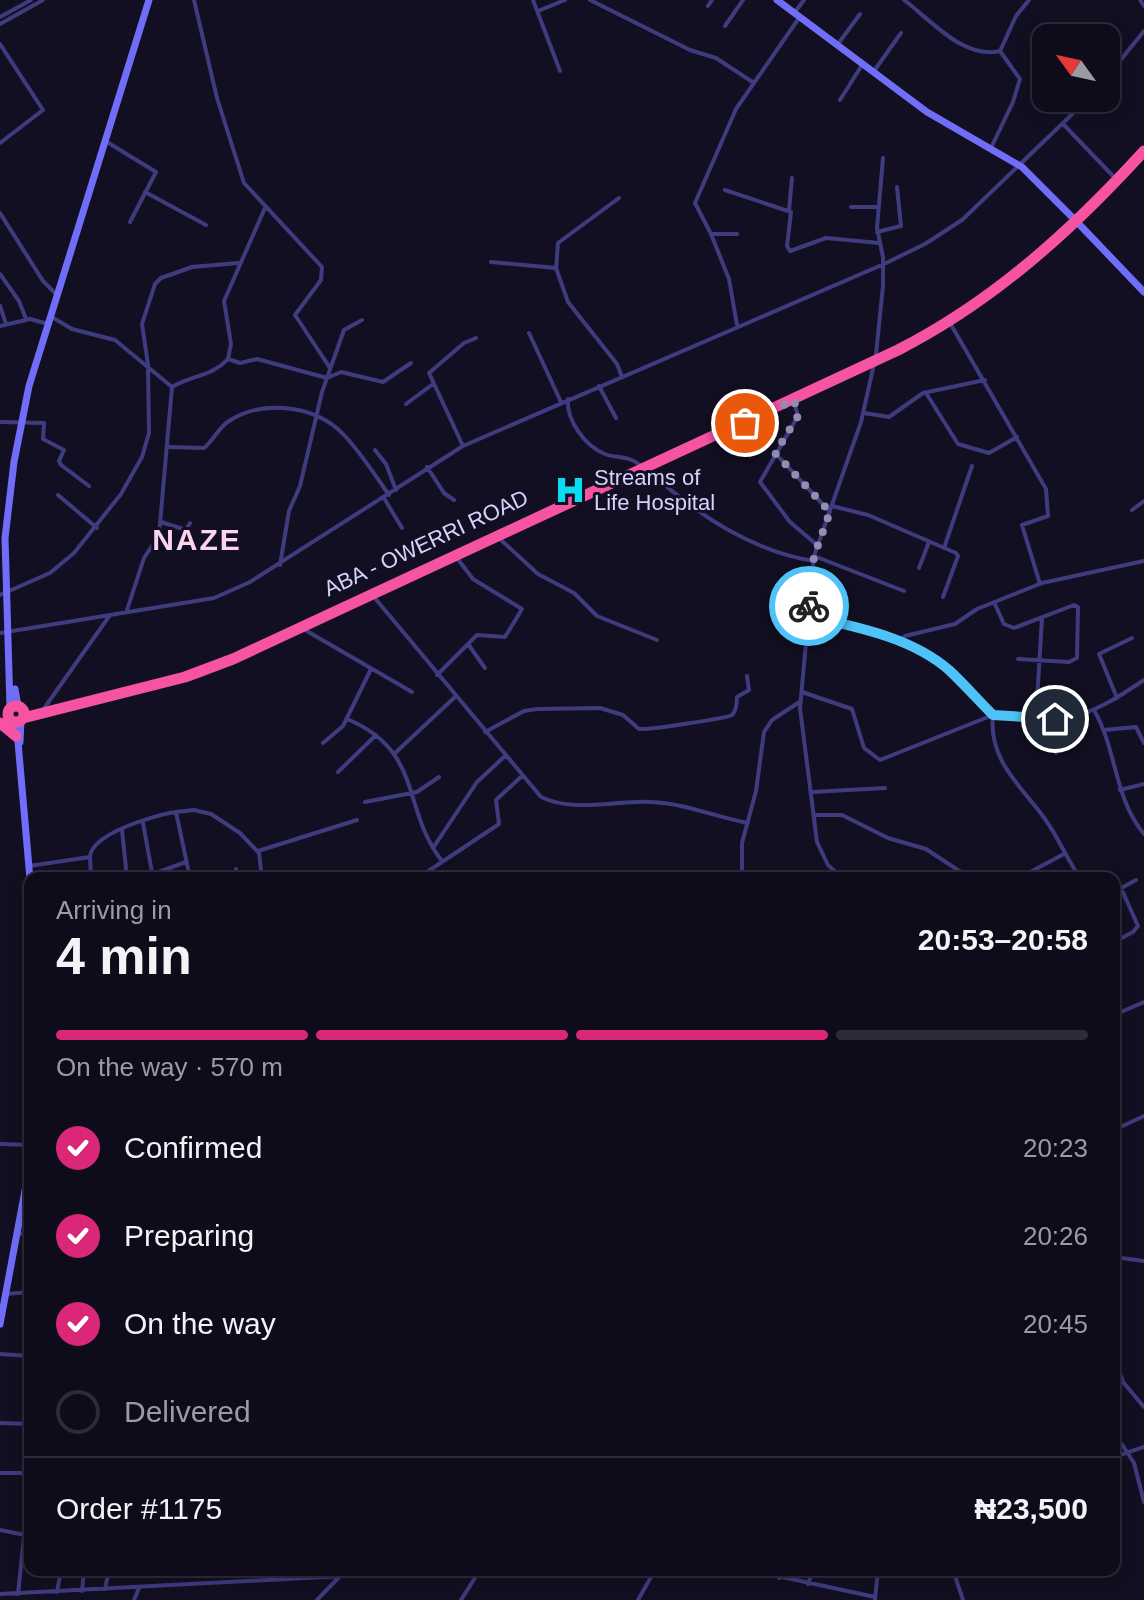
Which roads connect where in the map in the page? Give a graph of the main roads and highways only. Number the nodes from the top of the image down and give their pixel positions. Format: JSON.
{"nodes":[{"id":1,"x":149,"y":0,"type":"edge"},
{"id":2,"x":777,"y":0,"type":"edge"},
{"id":3,"x":1144,"y":142,"type":"edge"},
{"id":4,"x":1144,"y":151,"type":"edge"},
{"id":5,"x":1129,"y":162,"type":"junction"},
{"id":6,"x":1074,"y":219,"type":"junction"},
{"id":7,"x":1144,"y":292,"type":"edge"},
{"id":8,"x":876,"y":358,"type":"junction"},
{"id":9,"x":643,"y":466,"type":"junction"},
{"id":10,"x":3,"y":594,"type":"edge"},
{"id":11,"x":4,"y":632,"type":"edge"},
{"id":12,"x":110,"y":696,"type":"junction"},
{"id":13,"x":14,"y":720,"type":"edge"},
{"id":14,"x":29,"y":872,"type":"edge"},
{"id":15,"x":24,"y":1204,"type":"edge"},
{"id":16,"x":1,"y":1311,"type":"edge"},
{"id":17,"x":0,"y":1324,"type":"edge"}],
"edges":[{"from":1,"to":10,"type":"main road"},
{"from":2,"to":6,"type":"main road"},
{"from":3,"to":5,"type":"highway","name":"ABA - OWERRI ROAD"},
{"from":4,"to":5,"type":"highway","name":"ABA - OWERRI ROAD"},
{"from":5,"to":6,"type":"highway","name":"ABA - OWERRI ROAD"},
{"from":5,"to":6,"type":"highway","name":"ABA - OWERRI ROAD"},
{"from":6,"to":7,"type":"main road"},
{"from":6,"to":8,"type":"highway","name":"ABA - OWERRI ROAD"},
{"from":6,"to":8,"type":"highway","name":"ABA - OWERRI ROAD"},
{"from":8,"to":9,"type":"highway","name":"ABA - OWERRI ROAD"},
{"from":8,"to":9,"type":"highway","name":"ABA - OWERRI ROAD"},
{"from":9,"to":12,"type":"highway","name":"ABA - OWERRI ROAD"},
{"from":9,"to":12,"type":"highway","name":"ABA - OWERRI ROAD"},
{"from":10,"to":11,"type":"main road"},
{"from":11,"to":13,"type":"main road"},
{"from":12,"to":13,"type":"highway","name":"ABA - OWERRI ROAD"},
{"from":13,"to":14,"type":"main road"},
{"from":15,"to":16,"type":"main road"},
{"from":16,"to":17,"type":"main road"}]}
